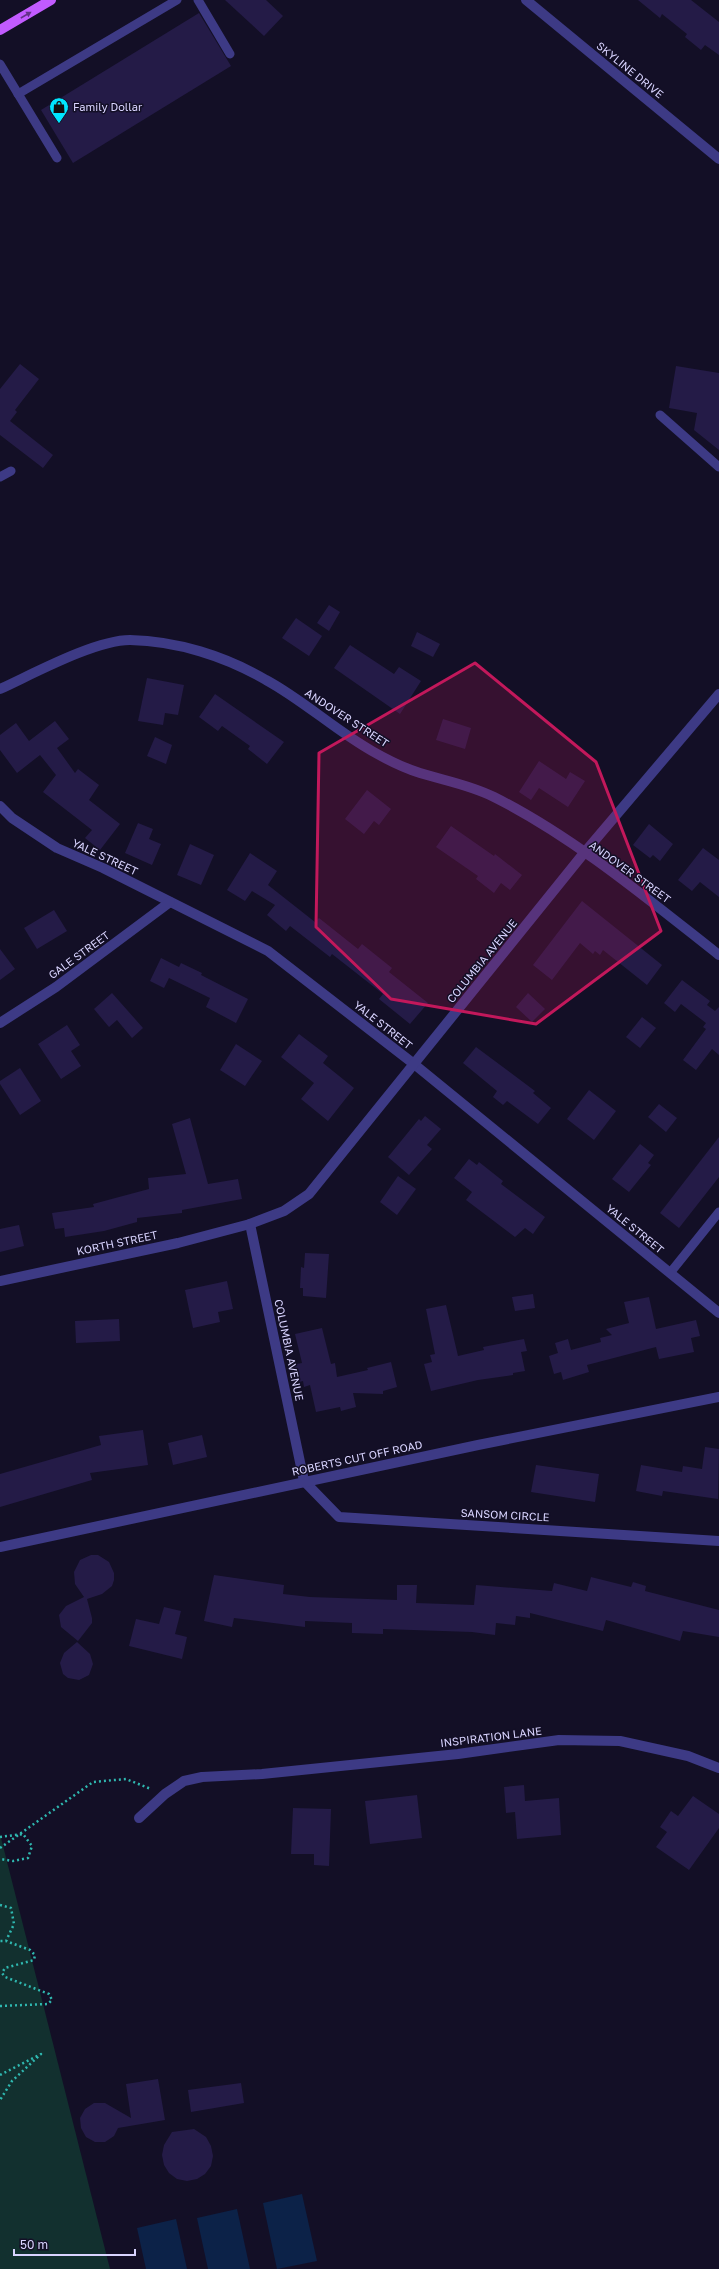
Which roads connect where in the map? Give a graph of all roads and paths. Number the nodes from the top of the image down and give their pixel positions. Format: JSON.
{"nodes":[{"id":1,"x":51,"y":0,"type":"edge"},
{"id":2,"x":178,"y":0,"type":"edge"},
{"id":3,"x":198,"y":0,"type":"edge"},
{"id":4,"x":526,"y":0,"type":"edge"},
{"id":5,"x":0,"y":30,"type":"edge"},
{"id":6,"x":230,"y":54,"type":"dead end"},
{"id":7,"x":0,"y":64,"type":"edge"},
{"id":8,"x":18,"y":94,"type":"junction"},
{"id":9,"x":57,"y":158,"type":"dead end"},
{"id":10,"x":719,"y":159,"type":"edge"},
{"id":11,"x":660,"y":415,"type":"dead end"},
{"id":12,"x":719,"y":467,"type":"edge"},
{"id":13,"x":11,"y":471,"type":"dead end"},
{"id":14,"x":0,"y":477,"type":"edge"},
{"id":15,"x":0,"y":689,"type":"edge"},
{"id":16,"x":719,"y":694,"type":"edge"},
{"id":17,"x":0,"y":806,"type":"edge"},
{"id":18,"x":584,"y":853,"type":"junction"},
{"id":19,"x":170,"y":902,"type":"junction"},
{"id":20,"x":719,"y":955,"type":"edge"},
{"id":21,"x":0,"y":1024,"type":"edge"},
{"id":22,"x":414,"y":1064,"type":"junction"},
{"id":23,"x":719,"y":1212,"type":"edge"},
{"id":24,"x":250,"y":1224,"type":"junction"},
{"id":25,"x":238,"y":1226,"type":"joint"},
{"id":26,"x":670,"y":1273,"type":"junction"},
{"id":27,"x":0,"y":1280,"type":"edge"},
{"id":28,"x":719,"y":1313,"type":"edge"},
{"id":29,"x":719,"y":1397,"type":"edge"},
{"id":30,"x":304,"y":1481,"type":"junction"},
{"id":31,"x":719,"y":1541,"type":"edge"},
{"id":32,"x":0,"y":1547,"type":"edge"},
{"id":33,"x":719,"y":1768,"type":"edge"},
{"id":34,"x":165,"y":1794,"type":"junction"},
{"id":35,"x":139,"y":1818,"type":"dead end"},
{"id":36,"x":23,"y":1834,"type":"junction"},
{"id":37,"x":0,"y":1837,"type":"edge"},
{"id":38,"x":0,"y":1848,"type":"edge"},
{"id":39,"x":0,"y":1859,"type":"edge"},
{"id":40,"x":0,"y":1904,"type":"edge"},
{"id":41,"x":0,"y":1941,"type":"edge"},
{"id":42,"x":6,"y":1941,"type":"junction"},
{"id":43,"x":0,"y":2006,"type":"edge"},
{"id":44,"x":0,"y":2075,"type":"edge"},
{"id":45,"x":0,"y":2100,"type":"edge"}],
"edges":[{"from":5,"to":1,"type":"main road","one_way":true},
{"from":2,"to":8,"type":"lane"},
{"from":3,"to":6,"type":"lane"},
{"from":4,"to":10,"type":"street","name":"SKYLINE DRIVE"},
{"from":7,"to":8,"type":"lane"},
{"from":8,"to":9,"type":"lane"},
{"from":11,"to":12,"type":"lane"},
{"from":13,"to":14,"type":"lane"},
{"from":15,"to":18,"type":"street","name":"ANDOVER STREET"},
{"from":16,"to":18,"type":"street","name":"COLUMBIA AVENUE"},
{"from":17,"to":19,"type":"street","name":"YALE STREET"},
{"from":18,"to":20,"type":"street","name":"ANDOVER STREET"},
{"from":18,"to":22,"type":"street","name":"COLUMBIA AVENUE"},
{"from":19,"to":21,"type":"street","name":"GALE STREET"},
{"from":19,"to":22,"type":"street","name":"YALE STREET"},
{"from":22,"to":24,"type":"street","name":"COLUMBIA AVENUE"},
{"from":22,"to":26,"type":"street","name":"YALE STREET"},
{"from":23,"to":26,"type":"lane"},
{"from":24,"to":25,"type":"street","name":"COLUMBIA AVENUE"},
{"from":24,"to":30,"type":"street","name":"COLUMBIA AVENUE"},
{"from":25,"to":27,"type":"street","name":"KORTH STREET"},
{"from":26,"to":28,"type":"street","name":"YALE STREET"},
{"from":29,"to":30,"type":"street","name":"ROBERTS CUT OFF ROAD"},
{"from":30,"to":31,"type":"street","name":"SANSOM CIRCLE"},
{"from":30,"to":32,"type":"street","name":"ROBERTS CUT OFF ROAD"},
{"from":33,"to":34,"type":"street","name":"INSPIRATION LANE"},
{"from":34,"to":35,"type":"street","name":"INSPIRATION LANE"},
{"from":34,"to":36,"type":"path"},
{"from":36,"to":37,"type":"path"},
{"from":36,"to":38,"type":"path"},
{"from":36,"to":39,"type":"path"},
{"from":40,"to":42,"type":"path"},
{"from":41,"to":42,"type":"path"},
{"from":42,"to":43,"type":"path"},
{"from":44,"to":45,"type":"path"}]}
